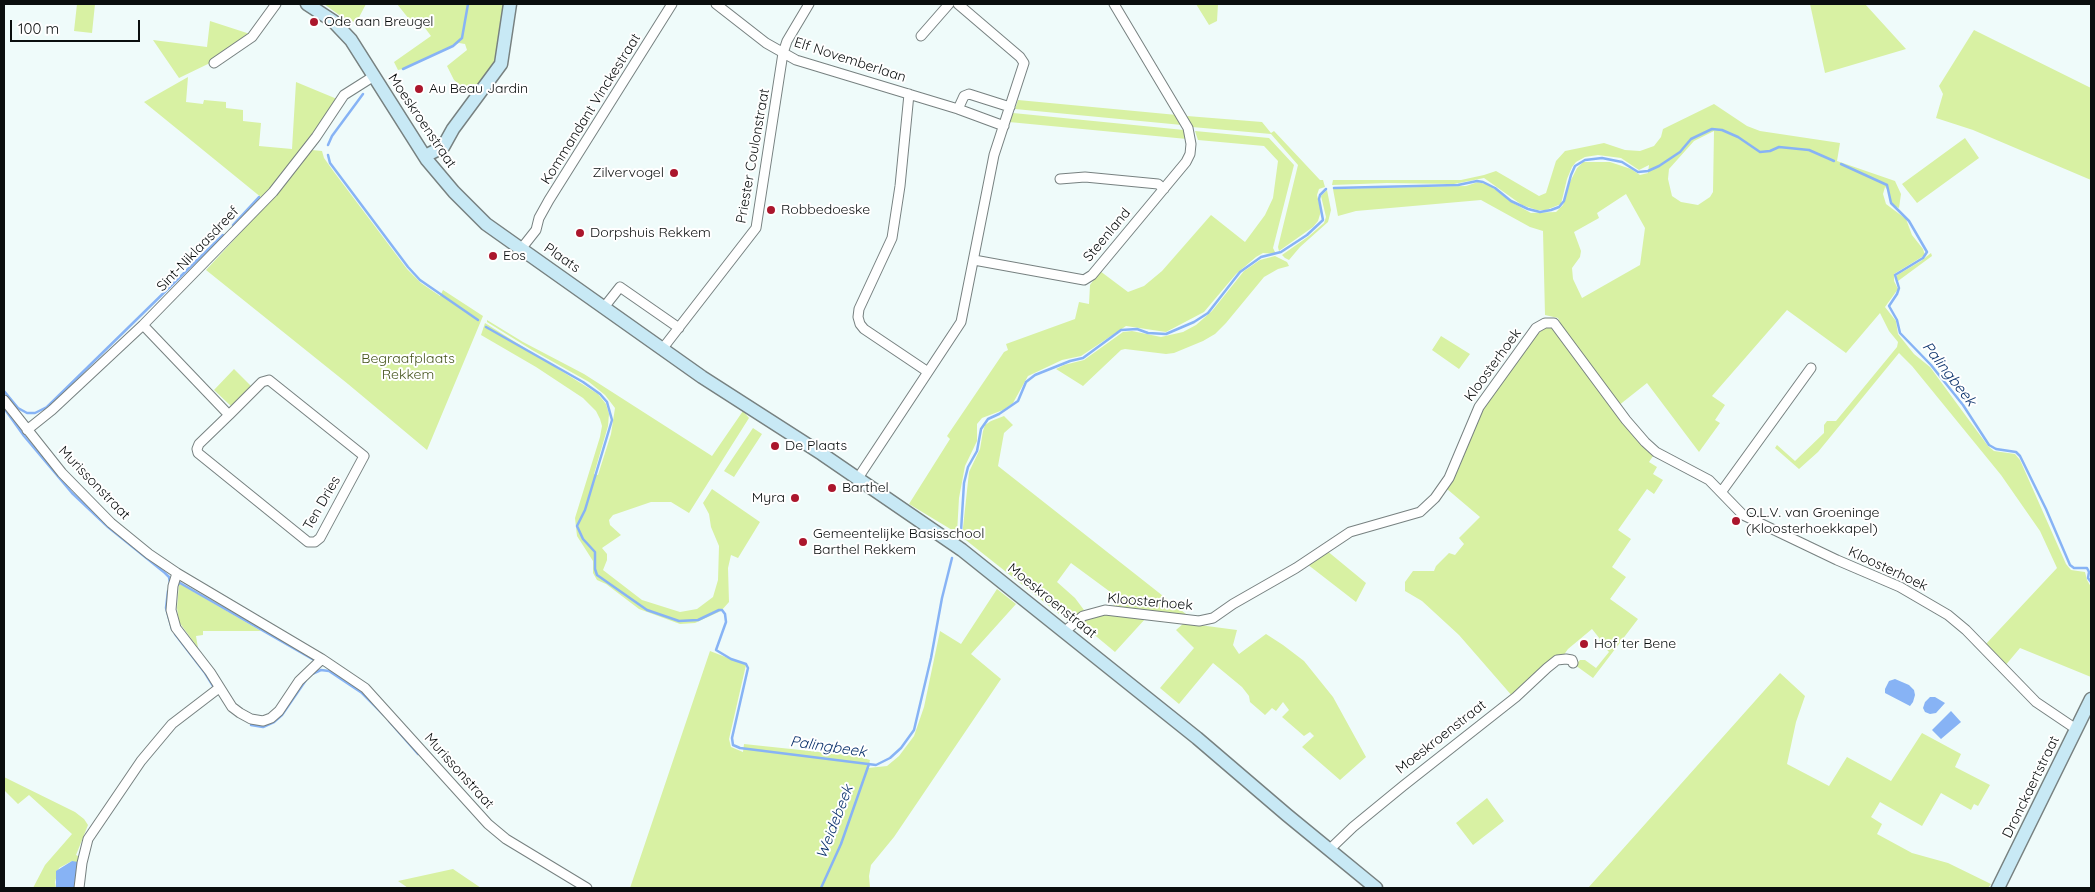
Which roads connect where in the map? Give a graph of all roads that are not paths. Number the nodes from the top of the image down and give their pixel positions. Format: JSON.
{"nodes":[{"id":1,"x":276,"y":4,"type":"edge"},
{"id":2,"x":307,"y":4,"type":"edge"},
{"id":3,"x":510,"y":4,"type":"edge"},
{"id":4,"x":672,"y":4,"type":"edge"},
{"id":5,"x":716,"y":4,"type":"edge"},
{"id":6,"x":809,"y":4,"type":"edge"},
{"id":7,"x":949,"y":4,"type":"edge"},
{"id":8,"x":958,"y":4,"type":"edge"},
{"id":9,"x":1114,"y":4,"type":"edge"},
{"id":10,"x":921,"y":36,"type":"dead end"},
{"id":11,"x":783,"y":53,"type":"junction"},
{"id":12,"x":214,"y":63,"type":"dead end"},
{"id":13,"x":374,"y":76,"type":"junction"},
{"id":14,"x":909,"y":94,"type":"junction"},
{"id":15,"x":1010,"y":107,"type":"junction"},
{"id":16,"x":958,"y":109,"type":"junction"},
{"id":17,"x":1004,"y":126,"type":"junction"},
{"id":18,"x":428,"y":157,"type":"junction"},
{"id":19,"x":1060,"y":179,"type":"dead end"},
{"id":20,"x":1164,"y":189,"type":"junction"},
{"id":21,"x":536,"y":230,"type":"joint"},
{"id":22,"x":521,"y":249,"type":"junction"},
{"id":23,"x":974,"y":260,"type":"junction"},
{"id":24,"x":605,"y":306,"type":"junction"},
{"id":25,"x":143,"y":325,"type":"junction"},
{"id":26,"x":679,"y":328,"type":"junction"},
{"id":27,"x":663,"y":348,"type":"junction"},
{"id":28,"x":1810,"y":368,"type":"dead end"},
{"id":29,"x":928,"y":372,"type":"junction"},
{"id":30,"x":4,"y":400,"type":"edge"},
{"id":31,"x":229,"y":415,"type":"junction"},
{"id":32,"x":27,"y":430,"type":"junction"},
{"id":33,"x":858,"y":478,"type":"junction"},
{"id":34,"x":1722,"y":491,"type":"junction"},
{"id":35,"x":177,"y":573,"type":"junction"},
{"id":36,"x":1065,"y":631,"type":"junction"},
{"id":37,"x":322,"y":659,"type":"junction"},
{"id":38,"x":1573,"y":662,"type":"dead end"},
{"id":39,"x":219,"y":688,"type":"junction"},
{"id":40,"x":2091,"y":702,"type":"edge"},
{"id":41,"x":2076,"y":729,"type":"junction"},
{"id":42,"x":1329,"y":850,"type":"junction"},
{"id":43,"x":79,"y":888,"type":"edge"},
{"id":44,"x":587,"y":888,"type":"edge"},
{"id":45,"x":1376,"y":888,"type":"edge"},
{"id":46,"x":1998,"y":888,"type":"edge"}],
"edges":[{"from":1,"to":12,"type":"street"},
{"from":2,"to":13,"type":"main road","name":"Moeskroenstraat"},
{"from":3,"to":18,"type":"main road"},
{"from":4,"to":21,"type":"street","name":"Kommandant Vinckestraat"},
{"from":5,"to":11,"type":"street","name":"Elf Novemberlaan"},
{"from":6,"to":11,"type":"street","name":"Priester Coulonstraat"},
{"from":7,"to":10,"type":"street"},
{"from":8,"to":15,"type":"street"},
{"from":9,"to":20,"type":"street","name":"Steenland"},
{"from":11,"to":14,"type":"street","name":"Elf Novemberlaan"},
{"from":11,"to":26,"type":"street","name":"Priester Coulonstraat"},
{"from":13,"to":18,"type":"main road","name":"Moeskroenstraat"},
{"from":13,"to":25,"type":"street","name":"Sint-Niklaasdreef"},
{"from":14,"to":16,"type":"street","name":"Elf Novemberlaan"},
{"from":14,"to":29,"type":"street","name":"Elf Novemberlaan"},
{"from":15,"to":16,"type":"street"},
{"from":15,"to":17,"type":"street"},
{"from":16,"to":17,"type":"street"},
{"from":17,"to":23,"type":"street"},
{"from":18,"to":22,"type":"main road","name":"Moeskroenstraat"},
{"from":19,"to":20,"type":"street"},
{"from":20,"to":23,"type":"street","name":"Steenland"},
{"from":21,"to":22,"type":"street","name":"Plaats"},
{"from":22,"to":24,"type":"main road","name":"Plaats"},
{"from":23,"to":29,"type":"street"},
{"from":24,"to":26,"type":"street"},
{"from":24,"to":27,"type":"main road","name":"Plaats"},
{"from":25,"to":31,"type":"street"},
{"from":25,"to":32,"type":"street","name":"Sint-Niklaasdreef"},
{"from":26,"to":27,"type":"street","name":"Priester Coulonstraat"},
{"from":27,"to":33,"type":"main road","name":"Moeskroenstraat"},
{"from":28,"to":34,"type":"street"},
{"from":29,"to":33,"type":"street"},
{"from":30,"to":32,"type":"street","name":"Murissonstraat"},
{"from":31,"to":31,"type":"street","name":"Ten Dries"},
{"from":32,"to":35,"type":"street","name":"Murissonstraat"},
{"from":33,"to":36,"type":"main road","name":"Moeskroenstraat"},
{"from":34,"to":36,"type":"street","name":"Kloosterhoek"},
{"from":34,"to":41,"type":"street","name":"Kloosterhoek"},
{"from":35,"to":37,"type":"street","name":"Murissonstraat"},
{"from":35,"to":39,"type":"street"},
{"from":36,"to":42,"type":"main road","name":"Moeskroenstraat"},
{"from":37,"to":39,"type":"street"},
{"from":37,"to":44,"type":"street","name":"Murissonstraat"},
{"from":38,"to":42,"type":"street","name":"Moeskroenstraat"},
{"from":39,"to":43,"type":"street"},
{"from":40,"to":41,"type":"main road","name":"Dronckaertstraat"},
{"from":41,"to":46,"type":"main road","name":"Dronckaertstraat"},
{"from":42,"to":45,"type":"main road","name":"Moeskroenstraat"}]}
